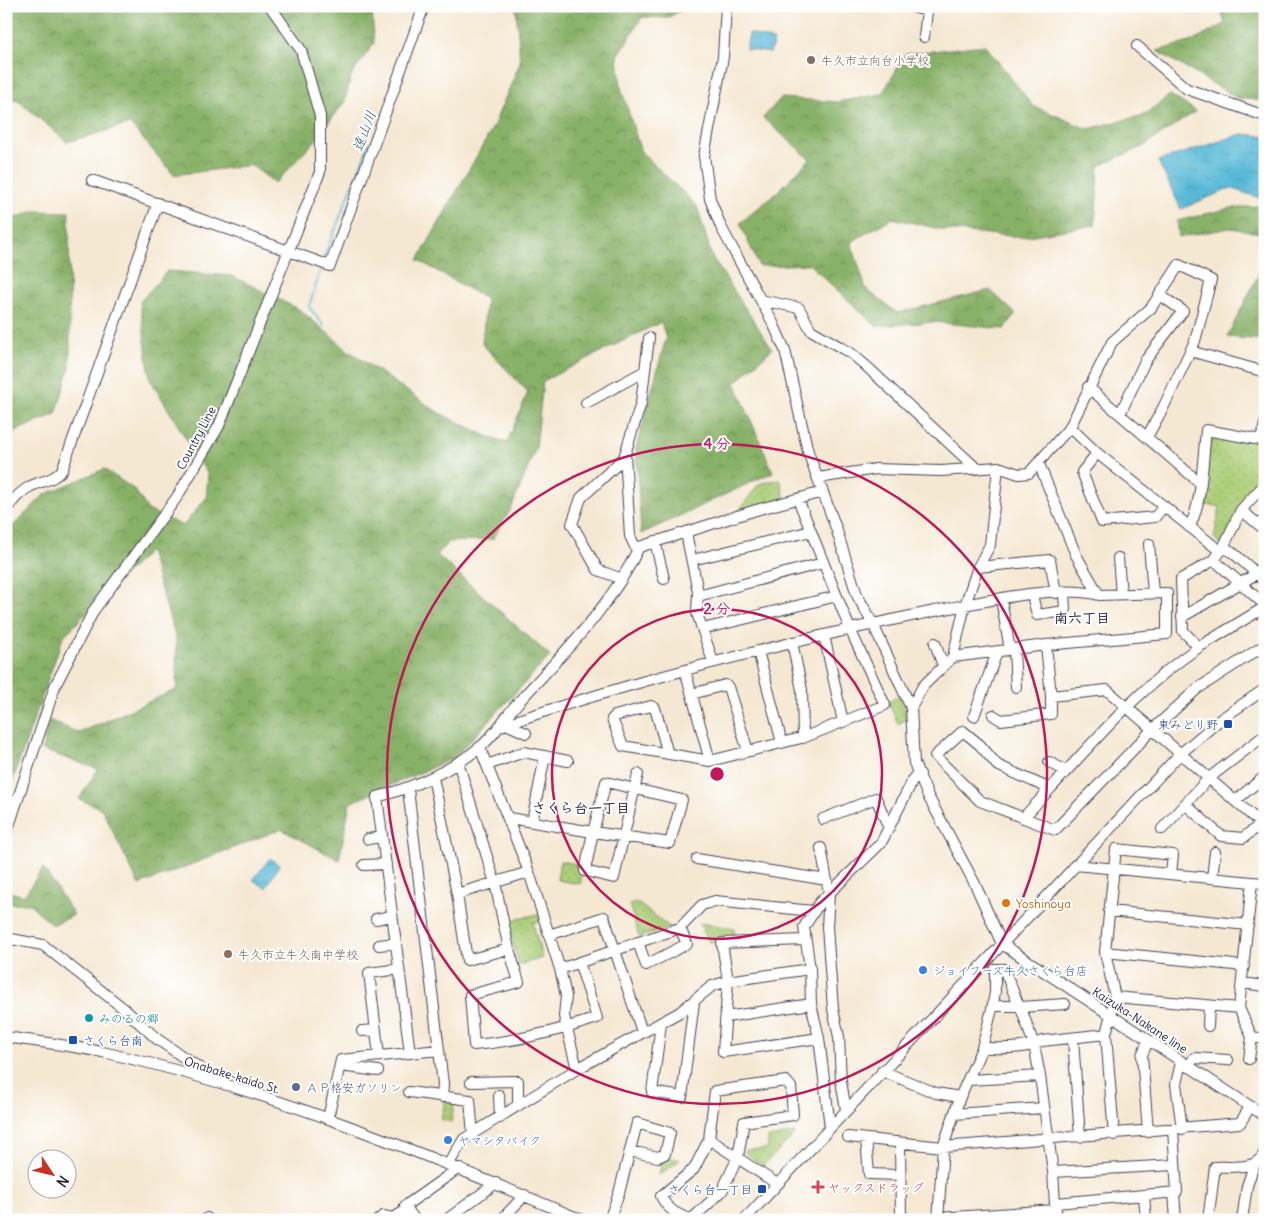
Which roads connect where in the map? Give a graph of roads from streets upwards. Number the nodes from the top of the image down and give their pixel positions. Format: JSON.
{"nodes":[{"id":1,"x":270,"y":6,"type":"edge"},
{"id":2,"x":424,"y":6,"type":"edge"},
{"id":3,"x":726,"y":6,"type":"edge"},
{"id":4,"x":908,"y":6,"type":"edge"},
{"id":5,"x":924,"y":37,"type":"dead end"},
{"id":6,"x":1137,"y":46,"type":"dead end"},
{"id":7,"x":1265,"y":116,"type":"edge"},
{"id":8,"x":92,"y":180,"type":"dead end"},
{"id":9,"x":158,"y":203,"type":"junction"},
{"id":10,"x":287,"y":251,"type":"junction"},
{"id":11,"x":1160,"y":295,"type":"junction"},
{"id":12,"x":761,"y":300,"type":"junction"},
{"id":13,"x":649,"y":338,"type":"dead end"},
{"id":14,"x":1190,"y":351,"type":"junction"},
{"id":15,"x":645,"y":371,"type":"junction"},
{"id":16,"x":1265,"y":372,"type":"edge"},
{"id":17,"x":1088,"y":387,"type":"junction"},
{"id":18,"x":586,"y":403,"type":"dead end"},
{"id":19,"x":1120,"y":414,"type":"junction"},
{"id":20,"x":1265,"y":424,"type":"edge"},
{"id":21,"x":1070,"y":426,"type":"junction"},
{"id":22,"x":1146,"y":437,"type":"junction"},
{"id":23,"x":1097,"y":453,"type":"junction"},
{"id":24,"x":625,"y":458,"type":"junction"},
{"id":25,"x":1039,"y":464,"type":"junction"},
{"id":26,"x":998,"y":468,"type":"junction"},
{"id":27,"x":977,"y":469,"type":"junction"},
{"id":28,"x":818,"y":478,"type":"junction"},
{"id":29,"x":1200,"y":484,"type":"junction"},
{"id":30,"x":1264,"y":485,"type":"edge"},
{"id":31,"x":823,"y":492,"type":"junction"},
{"id":32,"x":798,"y":499,"type":"junction"},
{"id":33,"x":1164,"y":506,"type":"junction"},
{"id":34,"x":1241,"y":510,"type":"junction"},
{"id":35,"x":6,"y":511,"type":"edge"},
{"id":36,"x":1189,"y":527,"type":"junction"},
{"id":37,"x":1265,"y":530,"type":"edge"},
{"id":38,"x":811,"y":531,"type":"junction"},
{"id":39,"x":686,"y":533,"type":"junction"},
{"id":40,"x":655,"y":541,"type":"junction"},
{"id":41,"x":1149,"y":544,"type":"dead end"},
{"id":42,"x":637,"y":551,"type":"junction"},
{"id":43,"x":1219,"y":553,"type":"junction"},
{"id":44,"x":1118,"y":558,"type":"dead end"},
{"id":45,"x":692,"y":560,"type":"junction"},
{"id":46,"x":823,"y":562,"type":"junction"},
{"id":47,"x":978,"y":567,"type":"junction"},
{"id":48,"x":1261,"y":571,"type":"edge"},
{"id":49,"x":622,"y":579,"type":"junction"},
{"id":50,"x":664,"y":579,"type":"dead end"},
{"id":51,"x":1265,"y":581,"type":"edge"},
{"id":52,"x":1239,"y":582,"type":"junction"},
{"id":53,"x":1060,"y":593,"type":"junction"},
{"id":54,"x":1153,"y":593,"type":"junction"},
{"id":55,"x":1121,"y":594,"type":"junction"},
{"id":56,"x":1032,"y":595,"type":"junction"},
{"id":57,"x":1099,"y":595,"type":"junction"},
{"id":58,"x":698,"y":596,"type":"junction"},
{"id":59,"x":837,"y":596,"type":"junction"},
{"id":60,"x":1001,"y":599,"type":"junction"},
{"id":61,"x":965,"y":606,"type":"junction"},
{"id":62,"x":1265,"y":606,"type":"edge"},
{"id":63,"x":1182,"y":618,"type":"junction"},
{"id":64,"x":873,"y":624,"type":"junction"},
{"id":65,"x":703,"y":629,"type":"junction"},
{"id":66,"x":850,"y":629,"type":"junction"},
{"id":67,"x":824,"y":635,"type":"junction"},
{"id":68,"x":792,"y":642,"type":"junction"},
{"id":69,"x":936,"y":642,"type":"dead end"},
{"id":70,"x":1046,"y":645,"type":"junction"},
{"id":71,"x":1265,"y":645,"type":"edge"},
{"id":72,"x":1199,"y":647,"type":"junction"},
{"id":73,"x":1012,"y":650,"type":"junction"},
{"id":74,"x":758,"y":651,"type":"junction"},
{"id":75,"x":997,"y":652,"type":"junction"},
{"id":76,"x":953,"y":657,"type":"junction"},
{"id":77,"x":712,"y":662,"type":"junction"},
{"id":78,"x":943,"y":666,"type":"junction"},
{"id":79,"x":685,"y":670,"type":"junction"},
{"id":80,"x":1016,"y":687,"type":"dead end"},
{"id":81,"x":1265,"y":690,"type":"edge"},
{"id":82,"x":692,"y":694,"type":"junction"},
{"id":83,"x":1051,"y":696,"type":"junction"},
{"id":84,"x":1127,"y":706,"type":"junction"},
{"id":85,"x":911,"y":708,"type":"junction"},
{"id":86,"x":994,"y":715,"type":"dead end"},
{"id":87,"x":974,"y":716,"type":"dead end"},
{"id":88,"x":843,"y":722,"type":"junction"},
{"id":89,"x":504,"y":725,"type":"junction"},
{"id":90,"x":1152,"y":730,"type":"junction"},
{"id":91,"x":526,"y":733,"type":"dead end"},
{"id":92,"x":1265,"y":734,"type":"edge"},
{"id":93,"x":803,"y":738,"type":"junction"},
{"id":94,"x":782,"y":743,"type":"junction"},
{"id":95,"x":480,"y":748,"type":"junction"},
{"id":96,"x":748,"y":751,"type":"junction"},
{"id":97,"x":668,"y":754,"type":"junction"},
{"id":98,"x":1180,"y":754,"type":"junction"},
{"id":99,"x":545,"y":756,"type":"junction"},
{"id":100,"x":568,"y":761,"type":"dead end"},
{"id":101,"x":710,"y":761,"type":"junction"},
{"id":102,"x":458,"y":762,"type":"junction"},
{"id":103,"x":1049,"y":762,"type":"dead end"},
{"id":104,"x":486,"y":765,"type":"junction"},
{"id":105,"x":1066,"y":771,"type":"junction"},
{"id":106,"x":638,"y":774,"type":"dead end"},
{"id":107,"x":920,"y":774,"type":"junction"},
{"id":108,"x":1265,"y":776,"type":"edge"},
{"id":109,"x":433,"y":777,"type":"junction"},
{"id":110,"x":1209,"y":778,"type":"junction"},
{"id":111,"x":635,"y":788,"type":"junction"},
{"id":112,"x":1050,"y":788,"type":"junction"},
{"id":113,"x":408,"y":789,"type":"junction"},
{"id":114,"x":1235,"y":801,"type":"junction"},
{"id":115,"x":1185,"y":804,"type":"junction"},
{"id":116,"x":509,"y":818,"type":"junction"},
{"id":117,"x":1022,"y":818,"type":"junction"},
{"id":118,"x":823,"y":819,"type":"dead end"},
{"id":119,"x":532,"y":822,"type":"junction"},
{"id":120,"x":1264,"y":824,"type":"edge"},
{"id":121,"x":889,"y":828,"type":"junction"},
{"id":122,"x":1162,"y":829,"type":"dead end"},
{"id":123,"x":593,"y":832,"type":"junction"},
{"id":124,"x":6,"y":835,"type":"edge"},
{"id":125,"x":625,"y":836,"type":"junction"},
{"id":126,"x":382,"y":837,"type":"junction"},
{"id":127,"x":368,"y":840,"type":"dead end"},
{"id":128,"x":821,"y":848,"type":"dead end"},
{"id":129,"x":1215,"y":852,"type":"dead end"},
{"id":130,"x":697,"y":859,"type":"dead end"},
{"id":131,"x":386,"y":864,"type":"junction"},
{"id":132,"x":364,"y":865,"type":"dead end"},
{"id":133,"x":1075,"y":865,"type":"junction"},
{"id":134,"x":1112,"y":868,"type":"junction"},
{"id":135,"x":529,"y":872,"type":"junction"},
{"id":136,"x":1171,"y":874,"type":"junction"},
{"id":137,"x":1212,"y":878,"type":"junction"},
{"id":138,"x":827,"y":880,"type":"junction"},
{"id":139,"x":1252,"y":882,"type":"junction"},
{"id":140,"x":494,"y":883,"type":"junction"},
{"id":141,"x":1265,"y":883,"type":"edge"},
{"id":142,"x":830,"y":893,"type":"junction"},
{"id":143,"x":457,"y":894,"type":"junction"},
{"id":144,"x":812,"y":911,"type":"junction"},
{"id":145,"x":1109,"y":911,"type":"junction"},
{"id":146,"x":392,"y":916,"type":"junction"},
{"id":147,"x":376,"y":918,"type":"dead end"},
{"id":148,"x":1248,"y":925,"type":"junction"},
{"id":149,"x":680,"y":928,"type":"junction"},
{"id":150,"x":549,"y":935,"type":"junction"},
{"id":151,"x":6,"y":938,"type":"edge"},
{"id":152,"x":804,"y":940,"type":"junction"},
{"id":153,"x":638,"y":942,"type":"junction"},
{"id":154,"x":396,"y":944,"type":"junction"},
{"id":155,"x":1002,"y":944,"type":"junction"},
{"id":156,"x":379,"y":945,"type":"dead end"},
{"id":157,"x":509,"y":949,"type":"junction"},
{"id":158,"x":615,"y":950,"type":"junction"},
{"id":159,"x":1106,"y":952,"type":"junction"},
{"id":160,"x":579,"y":962,"type":"junction"},
{"id":161,"x":1244,"y":966,"type":"junction"},
{"id":162,"x":399,"y":969,"type":"junction"},
{"id":163,"x":560,"y":969,"type":"junction"},
{"id":164,"x":810,"y":969,"type":"junction"},
{"id":165,"x":728,"y":981,"type":"junction"},
{"id":166,"x":1242,"y":983,"type":"junction"},
{"id":167,"x":1265,"y":986,"type":"edge"},
{"id":168,"x":1115,"y":997,"type":"junction"},
{"id":169,"x":694,"y":1002,"type":"junction"},
{"id":170,"x":811,"y":1004,"type":"junction"},
{"id":171,"x":1065,"y":1004,"type":"dead end"},
{"id":172,"x":1209,"y":1006,"type":"junction"},
{"id":173,"x":1020,"y":1007,"type":"junction"},
{"id":174,"x":1239,"y":1008,"type":"junction"},
{"id":175,"x":992,"y":1009,"type":"junction"},
{"id":176,"x":726,"y":1017,"type":"junction"},
{"id":177,"x":1111,"y":1017,"type":"junction"},
{"id":178,"x":660,"y":1024,"type":"junction"},
{"id":179,"x":1208,"y":1026,"type":"dead end"},
{"id":180,"x":569,"y":1028,"type":"junction"},
{"id":181,"x":375,"y":1030,"type":"junction"},
{"id":182,"x":362,"y":1031,"type":"dead end"},
{"id":183,"x":642,"y":1032,"type":"junction"},
{"id":184,"x":1106,"y":1034,"type":"junction"},
{"id":185,"x":6,"y":1037,"type":"edge"},
{"id":186,"x":1252,"y":1037,"type":"junction"},
{"id":187,"x":819,"y":1038,"type":"junction"},
{"id":188,"x":1265,"y":1038,"type":"edge"},
{"id":189,"x":1073,"y":1039,"type":"junction"},
{"id":190,"x":1148,"y":1041,"type":"junction"},
{"id":191,"x":1034,"y":1045,"type":"junction"},
{"id":192,"x":982,"y":1048,"type":"junction"},
{"id":193,"x":439,"y":1050,"type":"junction"},
{"id":194,"x":410,"y":1053,"type":"junction"},
{"id":195,"x":378,"y":1056,"type":"junction"},
{"id":196,"x":1249,"y":1059,"type":"dead end"},
{"id":197,"x":1228,"y":1060,"type":"dead end"},
{"id":198,"x":1184,"y":1064,"type":"junction"},
{"id":199,"x":340,"y":1066,"type":"junction"},
{"id":200,"x":577,"y":1069,"type":"junction"},
{"id":201,"x":378,"y":1071,"type":"dead end"},
{"id":202,"x":882,"y":1072,"type":"junction"},
{"id":203,"x":1040,"y":1076,"type":"junction"},
{"id":204,"x":968,"y":1080,"type":"junction"},
{"id":205,"x":215,"y":1082,"type":"junction"},
{"id":206,"x":471,"y":1082,"type":"dead end"},
{"id":207,"x":409,"y":1092,"type":"dead end"},
{"id":208,"x":499,"y":1095,"type":"dead end"},
{"id":209,"x":442,"y":1096,"type":"junction"},
{"id":210,"x":960,"y":1097,"type":"junction"},
{"id":211,"x":518,"y":1106,"type":"junction"},
{"id":212,"x":1250,"y":1107,"type":"junction"},
{"id":213,"x":1044,"y":1108,"type":"junction"},
{"id":214,"x":846,"y":1110,"type":"junction"},
{"id":215,"x":954,"y":1114,"type":"junction"},
{"id":216,"x":1265,"y":1116,"type":"edge"},
{"id":217,"x":328,"y":1118,"type":"junction"},
{"id":218,"x":500,"y":1118,"type":"junction"},
{"id":219,"x":830,"y":1127,"type":"junction"},
{"id":220,"x":1177,"y":1129,"type":"junction"},
{"id":221,"x":1148,"y":1132,"type":"junction"},
{"id":222,"x":473,"y":1135,"type":"junction"},
{"id":223,"x":1114,"y":1135,"type":"junction"},
{"id":224,"x":1080,"y":1137,"type":"junction"},
{"id":225,"x":709,"y":1138,"type":"junction"},
{"id":226,"x":848,"y":1138,"type":"dead end"},
{"id":227,"x":866,"y":1139,"type":"junction"},
{"id":228,"x":1048,"y":1140,"type":"junction"},
{"id":229,"x":900,"y":1143,"type":"junction"},
{"id":230,"x":943,"y":1147,"type":"junction"},
{"id":231,"x":630,"y":1151,"type":"dead end"},
{"id":232,"x":1265,"y":1151,"type":"edge"},
{"id":233,"x":738,"y":1157,"type":"junction"},
{"id":234,"x":1174,"y":1165,"type":"junction"},
{"id":235,"x":454,"y":1166,"type":"junction"},
{"id":236,"x":1254,"y":1166,"type":"junction"},
{"id":237,"x":1053,"y":1172,"type":"junction"},
{"id":238,"x":900,"y":1175,"type":"junction"},
{"id":239,"x":496,"y":1183,"type":"junction"},
{"id":240,"x":777,"y":1184,"type":"junction"},
{"id":241,"x":1174,"y":1193,"type":"junction"},
{"id":242,"x":525,"y":1195,"type":"junction"},
{"id":243,"x":1144,"y":1196,"type":"junction"},
{"id":244,"x":407,"y":1210,"type":"junction"},
{"id":245,"x":1056,"y":1211,"type":"edge"},
{"id":246,"x":579,"y":1219,"type":"edge"},
{"id":247,"x":938,"y":1219,"type":"edge"},
{"id":248,"x":378,"y":1220,"type":"edge"},
{"id":249,"x":415,"y":1220,"type":"edge"},
{"id":250,"x":446,"y":1220,"type":"edge"},
{"id":251,"x":501,"y":1220,"type":"edge"},
{"id":252,"x":609,"y":1220,"type":"edge"},
{"id":253,"x":744,"y":1220,"type":"edge"},
{"id":254,"x":901,"y":1220,"type":"edge"},
{"id":255,"x":1146,"y":1220,"type":"edge"},
{"id":256,"x":1176,"y":1220,"type":"edge"},
{"id":257,"x":1208,"y":1220,"type":"edge"},
{"id":258,"x":1242,"y":1220,"type":"edge"}],
"edges":[{"from":1,"to":10,"type":"street","name":"Country Line"},
{"from":2,"to":10,"type":"street"},
{"from":3,"to":12,"type":"street"},
{"from":4,"to":5,"type":"street"},
{"from":6,"to":7,"type":"street"},
{"from":8,"to":9,"type":"street"},
{"from":9,"to":10,"type":"street"},
{"from":9,"to":35,"type":"street"},
{"from":10,"to":124,"type":"street","name":"Country Line"},
{"from":11,"to":14,"type":"street"},
{"from":11,"to":17,"type":"street"},
{"from":11,"to":19,"type":"street"},
{"from":12,"to":27,"type":"street"},
{"from":12,"to":28,"type":"street"},
{"from":13,"to":15,"type":"street"},
{"from":14,"to":16,"type":"street"},
{"from":14,"to":22,"type":"street"},
{"from":15,"to":18,"type":"street"},
{"from":15,"to":24,"type":"street"},
{"from":17,"to":19,"type":"street"},
{"from":17,"to":21,"type":"street"},
{"from":19,"to":22,"type":"street"},
{"from":20,"to":29,"type":"street"},
{"from":21,"to":23,"type":"street"},
{"from":21,"to":25,"type":"street"},
{"from":22,"to":29,"type":"street"},
{"from":23,"to":33,"type":"street"},
{"from":23,"to":33,"type":"street"},
{"from":24,"to":42,"type":"street"},
{"from":24,"to":49,"type":"street"},
{"from":25,"to":26,"type":"street"},
{"from":25,"to":57,"type":"street"},
{"from":26,"to":27,"type":"street"},
{"from":26,"to":47,"type":"street"},
{"from":27,"to":28,"type":"street"},
{"from":28,"to":31,"type":"street"},
{"from":29,"to":36,"type":"street"},
{"from":30,"to":34,"type":"street"},
{"from":31,"to":32,"type":"street"},
{"from":31,"to":64,"type":"street"},
{"from":32,"to":38,"type":"street"},
{"from":32,"to":39,"type":"street"},
{"from":33,"to":36,"type":"street"},
{"from":34,"to":37,"type":"street"},
{"from":34,"to":43,"type":"street"},
{"from":36,"to":43,"type":"street"},
{"from":38,"to":45,"type":"street"},
{"from":38,"to":46,"type":"street"},
{"from":39,"to":40,"type":"street"},
{"from":39,"to":45,"type":"street"},
{"from":40,"to":42,"type":"street"},
{"from":40,"to":50,"type":"street"},
{"from":41,"to":54,"type":"street"},
{"from":42,"to":49,"type":"street"},
{"from":43,"to":48,"type":"street"},
{"from":43,"to":52,"type":"street"},
{"from":43,"to":63,"type":"street"},
{"from":44,"to":55,"type":"street"},
{"from":45,"to":58,"type":"street"},
{"from":46,"to":58,"type":"street"},
{"from":46,"to":59,"type":"street"},
{"from":47,"to":53,"type":"street"},
{"from":47,"to":61,"type":"street"},
{"from":48,"to":51,"type":"street"},
{"from":48,"to":52,"type":"street"},
{"from":49,"to":89,"type":"street"},
{"from":52,"to":62,"type":"street"},
{"from":52,"to":63,"type":"street"},
{"from":53,"to":56,"type":"street"},
{"from":53,"to":56,"type":"street"},
{"from":53,"to":57,"type":"street"},
{"from":54,"to":55,"type":"street"},
{"from":54,"to":70,"type":"street"},
{"from":55,"to":57,"type":"street"},
{"from":56,"to":60,"type":"street"},
{"from":58,"to":65,"type":"street"},
{"from":59,"to":65,"type":"street"},
{"from":59,"to":66,"type":"street"},
{"from":60,"to":61,"type":"street"},
{"from":60,"to":73,"type":"street"},
{"from":61,"to":64,"type":"street"},
{"from":61,"to":76,"type":"street"},
{"from":62,"to":72,"type":"street"},
{"from":63,"to":72,"type":"street"},
{"from":64,"to":66,"type":"street"},
{"from":64,"to":85,"type":"street"},
{"from":65,"to":77,"type":"street"},
{"from":66,"to":67,"type":"street"},
{"from":66,"to":88,"type":"street"},
{"from":67,"to":68,"type":"street"},
{"from":67,"to":88,"type":"street"},
{"from":68,"to":74,"type":"street"},
{"from":68,"to":93,"type":"street"},
{"from":69,"to":78,"type":"street"},
{"from":70,"to":73,"type":"street"},
{"from":70,"to":83,"type":"street"},
{"from":71,"to":90,"type":"street"},
{"from":72,"to":84,"type":"street"},
{"from":73,"to":75,"type":"street"},
{"from":73,"to":80,"type":"street"},
{"from":74,"to":77,"type":"street"},
{"from":74,"to":94,"type":"street"},
{"from":75,"to":76,"type":"street"},
{"from":75,"to":87,"type":"street"},
{"from":76,"to":78,"type":"street"},
{"from":77,"to":79,"type":"street"},
{"from":78,"to":85,"type":"street"},
{"from":79,"to":82,"type":"street"},
{"from":79,"to":89,"type":"street"},
{"from":81,"to":98,"type":"street"},
{"from":82,"to":96,"type":"street"},
{"from":82,"to":101,"type":"street"},
{"from":83,"to":84,"type":"street"},
{"from":83,"to":86,"type":"street"},
{"from":84,"to":90,"type":"street"},
{"from":84,"to":105,"type":"street"},
{"from":85,"to":107,"type":"street"},
{"from":88,"to":93,"type":"street"},
{"from":89,"to":91,"type":"street"},
{"from":89,"to":95,"type":"street"},
{"from":90,"to":98,"type":"street"},
{"from":90,"to":117,"type":"street"},
{"from":92,"to":110,"type":"street"},
{"from":93,"to":94,"type":"street"},
{"from":94,"to":96,"type":"street"},
{"from":95,"to":102,"type":"street"},
{"from":95,"to":104,"type":"street"},
{"from":96,"to":101,"type":"street"},
{"from":97,"to":97,"type":"street"},
{"from":97,"to":101,"type":"street"},
{"from":98,"to":110,"type":"street"},
{"from":98,"to":133,"type":"street"},
{"from":99,"to":100,"type":"street"},
{"from":99,"to":104,"type":"street"},
{"from":99,"to":119,"type":"street"},
{"from":102,"to":109,"type":"street"},
{"from":102,"to":140,"type":"street"},
{"from":103,"to":105,"type":"street"},
{"from":104,"to":116,"type":"street"},
{"from":105,"to":112,"type":"street"},
{"from":106,"to":111,"type":"street"},
{"from":107,"to":121,"type":"street"},
{"from":107,"to":155,"type":"street"},
{"from":108,"to":114,"type":"street"},
{"from":109,"to":113,"type":"street"},
{"from":109,"to":143,"type":"street"},
{"from":110,"to":114,"type":"street"},
{"from":110,"to":115,"type":"street"},
{"from":111,"to":123,"type":"street"},
{"from":111,"to":125,"type":"street"},
{"from":111,"to":125,"type":"street"},
{"from":112,"to":117,"type":"street"},
{"from":112,"to":117,"type":"street"},
{"from":113,"to":126,"type":"street"},
{"from":113,"to":193,"type":"street"},
{"from":114,"to":120,"type":"street"},
{"from":115,"to":120,"type":"street"},
{"from":115,"to":122,"type":"street"},
{"from":116,"to":119,"type":"street"},
{"from":116,"to":135,"type":"street"},
{"from":118,"to":121,"type":"street"},
{"from":119,"to":123,"type":"street"},
{"from":121,"to":142,"type":"street"},
{"from":123,"to":125,"type":"street"},
{"from":123,"to":125,"type":"street"},
{"from":126,"to":127,"type":"street"},
{"from":126,"to":131,"type":"street"},
{"from":128,"to":138,"type":"street"},
{"from":129,"to":137,"type":"street"},
{"from":130,"to":138,"type":"street"},
{"from":131,"to":132,"type":"street"},
{"from":131,"to":146,"type":"street"},
{"from":133,"to":134,"type":"street"},
{"from":133,"to":155,"type":"street"},
{"from":134,"to":136,"type":"street"},
{"from":134,"to":136,"type":"street"},
{"from":134,"to":145,"type":"street"},
{"from":135,"to":140,"type":"street"},
{"from":135,"to":150,"type":"street"},
{"from":136,"to":137,"type":"street"},
{"from":137,"to":139,"type":"street"},
{"from":138,"to":142,"type":"street"},
{"from":139,"to":141,"type":"street"},
{"from":139,"to":148,"type":"street"},
{"from":140,"to":143,"type":"street"},
{"from":140,"to":157,"type":"street"},
{"from":142,"to":144,"type":"street"},
{"from":142,"to":214,"type":"street"},
{"from":143,"to":157,"type":"street"},
{"from":144,"to":149,"type":"street"},
{"from":144,"to":152,"type":"street"},
{"from":145,"to":148,"type":"street"},
{"from":145,"to":159,"type":"street"},
{"from":146,"to":147,"type":"street"},
{"from":146,"to":154,"type":"street"},
{"from":148,"to":161,"type":"street"},
{"from":149,"to":153,"type":"street"},
{"from":149,"to":153,"type":"street"},
{"from":150,"to":158,"type":"street"},
{"from":150,"to":163,"type":"street"},
{"from":151,"to":205,"type":"street"},
{"from":152,"to":164,"type":"street"},
{"from":152,"to":165,"type":"street"},
{"from":153,"to":158,"type":"street"},
{"from":154,"to":156,"type":"street"},
{"from":154,"to":162,"type":"street"},
{"from":155,"to":177,"type":"street","name":"Kaizuka-Nakane line"},
{"from":155,"to":202,"type":"street"},
{"from":157,"to":180,"type":"street"},
{"from":158,"to":160,"type":"street"},
{"from":158,"to":183,"type":"street"},
{"from":159,"to":161,"type":"street"},
{"from":159,"to":168,"type":"street"},
{"from":160,"to":163,"type":"street"},
{"from":160,"to":180,"type":"street"},
{"from":161,"to":166,"type":"street"},
{"from":162,"to":181,"type":"street"},
{"from":162,"to":194,"type":"street"},
{"from":163,"to":180,"type":"street"},
{"from":164,"to":165,"type":"street"},
{"from":164,"to":170,"type":"street"},
{"from":165,"to":169,"type":"street"},
{"from":165,"to":176,"type":"street"},
{"from":166,"to":167,"type":"street"},
{"from":166,"to":174,"type":"street"},
{"from":168,"to":172,"type":"street"},
{"from":168,"to":177,"type":"street"},
{"from":169,"to":178,"type":"street"},
{"from":169,"to":178,"type":"street"},
{"from":170,"to":176,"type":"street"},
{"from":170,"to":187,"type":"street"},
{"from":171,"to":173,"type":"street"},
{"from":172,"to":174,"type":"street"},
{"from":172,"to":179,"type":"street"},
{"from":173,"to":175,"type":"street"},
{"from":173,"to":175,"type":"street"},
{"from":173,"to":191,"type":"street"},
{"from":174,"to":186,"type":"street"},
{"from":175,"to":192,"type":"street"},
{"from":176,"to":187,"type":"street"},
{"from":177,"to":184,"type":"street"},
{"from":177,"to":190,"type":"street","name":"Kaizuka-Nakane line"},
{"from":178,"to":183,"type":"street"},
{"from":180,"to":200,"type":"street"},
{"from":181,"to":182,"type":"street"},
{"from":181,"to":195,"type":"street"},
{"from":183,"to":200,"type":"street"},
{"from":184,"to":189,"type":"street"},
{"from":184,"to":223,"type":"street"},
{"from":185,"to":205,"type":"street","name":"Onabake-kaido St."},
{"from":186,"to":188,"type":"street"},
{"from":186,"to":196,"type":"street"},
{"from":187,"to":219,"type":"street"},
{"from":189,"to":191,"type":"street"},
{"from":189,"to":224,"type":"street"},
{"from":190,"to":198,"type":"street","name":"Kaizuka-Nakane line"},
{"from":190,"to":221,"type":"street"},
{"from":191,"to":192,"type":"street"},
{"from":191,"to":203,"type":"street"},
{"from":192,"to":204,"type":"street"},
{"from":193,"to":194,"type":"street"},
{"from":193,"to":209,"type":"street"},
{"from":194,"to":195,"type":"street"},
{"from":195,"to":199,"type":"street"},
{"from":197,"to":198,"type":"street"},
{"from":198,"to":212,"type":"street","name":"Kaizuka-Nakane line"},
{"from":198,"to":220,"type":"street"},
{"from":199,"to":201,"type":"street"},
{"from":199,"to":217,"type":"street"},
{"from":200,"to":211,"type":"street"},
{"from":202,"to":210,"type":"street"},
{"from":202,"to":214,"type":"street"},
{"from":203,"to":204,"type":"street"},
{"from":203,"to":213,"type":"street"},
{"from":204,"to":210,"type":"street"},
{"from":205,"to":217,"type":"street","name":"Onabake-kaido St."},
{"from":206,"to":211,"type":"street"},
{"from":207,"to":209,"type":"street"},
{"from":208,"to":218,"type":"street"},
{"from":209,"to":222,"type":"street"},
{"from":210,"to":215,"type":"street"},
{"from":211,"to":218,"type":"street"},
{"from":212,"to":216,"type":"street","name":"Kaizuka-Nakane line"},
{"from":212,"to":220,"type":"street"},
{"from":213,"to":215,"type":"street"},
{"from":213,"to":228,"type":"street"},
{"from":214,"to":219,"type":"street"},
{"from":215,"to":230,"type":"street"},
{"from":217,"to":235,"type":"street","name":"Onabake-kaido St."},
{"from":218,"to":222,"type":"street"},
{"from":219,"to":240,"type":"street"},
{"from":220,"to":221,"type":"street"},
{"from":220,"to":234,"type":"street"},
{"from":221,"to":223,"type":"street"},
{"from":222,"to":235,"type":"street"},
{"from":223,"to":224,"type":"street"},
{"from":224,"to":228,"type":"street"},
{"from":225,"to":233,"type":"street"},
{"from":225,"to":233,"type":"street"},
{"from":225,"to":233,"type":"street"},
{"from":226,"to":227,"type":"street"},
{"from":227,"to":229,"type":"street"},
{"from":227,"to":238,"type":"street"},
{"from":228,"to":230,"type":"street"},
{"from":228,"to":237,"type":"street"},
{"from":229,"to":230,"type":"street"},
{"from":229,"to":238,"type":"street"},
{"from":230,"to":247,"type":"street"},
{"from":231,"to":252,"type":"street"},
{"from":232,"to":236,"type":"street"},
{"from":233,"to":240,"type":"street"},
{"from":234,"to":237,"type":"street"},
{"from":234,"to":241,"type":"street"},
{"from":235,"to":239,"type":"street","name":"Onabake-kaido St."},
{"from":235,"to":244,"type":"street"},
{"from":236,"to":257,"type":"street"},
{"from":236,"to":258,"type":"street"},
{"from":237,"to":245,"type":"street"},
{"from":238,"to":254,"type":"street"},
{"from":239,"to":242,"type":"street","name":"Onabake-kaido St."},
{"from":239,"to":250,"type":"street"},
{"from":240,"to":253,"type":"street"},
{"from":241,"to":243,"type":"street"},
{"from":241,"to":256,"type":"street"},
{"from":242,"to":246,"type":"street","name":"Onabake-kaido St."},
{"from":242,"to":251,"type":"street"},
{"from":243,"to":245,"type":"street"},
{"from":243,"to":255,"type":"street"},
{"from":244,"to":248,"type":"street"},
{"from":244,"to":249,"type":"street"},
{"from":245,"to":247,"type":"street"}]}
